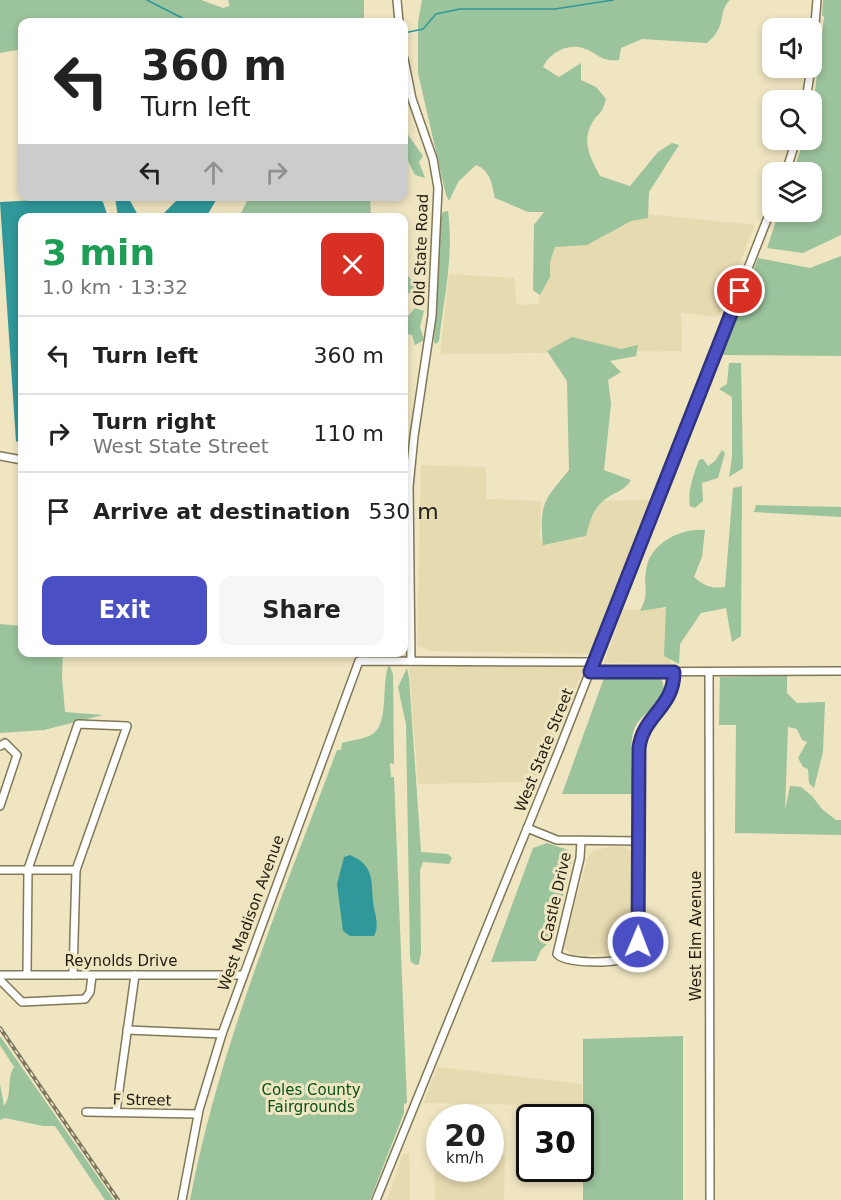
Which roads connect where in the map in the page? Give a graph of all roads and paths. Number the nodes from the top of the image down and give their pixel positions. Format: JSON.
{"nodes":[{"id":1,"x":397,"y":0,"type":"edge"},
{"id":2,"x":817,"y":0,"type":"edge"},
{"id":3,"x":399,"y":18,"type":"edge"},
{"id":4,"x":816,"y":18,"type":"edge"},
{"id":5,"x":408,"y":79,"type":"edge"},
{"id":6,"x":766,"y":222,"type":"edge"},
{"id":7,"x":0,"y":456,"type":"edge"},
{"id":8,"x":18,"y":459,"type":"edge"},
{"id":9,"x":380,"y":657,"type":"edge"},
{"id":10,"x":380,"y":661,"type":"junction"},
{"id":11,"x":411,"y":661,"type":"junction"},
{"id":12,"x":594,"y":662,"type":"junction"},
{"id":13,"x":841,"y":671,"type":"edge"},
{"id":14,"x":590,"y":672,"type":"junction"},
{"id":15,"x":674,"y":672,"type":"junction"},
{"id":16,"x":709,"y":672,"type":"junction"},
{"id":17,"x":0,"y":746,"type":"edge"},
{"id":18,"x":0,"y":806,"type":"edge"},
{"id":19,"x":527,"y":828,"type":"junction"},
{"id":20,"x":581,"y":841,"type":"junction"},
{"id":21,"x":638,"y":841,"type":"junction"},
{"id":22,"x":28,"y":869,"type":"junction"},
{"id":23,"x":0,"y":870,"type":"edge"},
{"id":24,"x":76,"y":870,"type":"junction"},
{"id":25,"x":27,"y":974,"type":"junction"},
{"id":26,"x":0,"y":975,"type":"edge"},
{"id":27,"x":73,"y":975,"type":"junction"},
{"id":28,"x":92,"y":975,"type":"junction"},
{"id":29,"x":135,"y":975,"type":"junction"},
{"id":30,"x":242,"y":975,"type":"junction"},
{"id":31,"x":0,"y":980,"type":"edge"},
{"id":32,"x":127,"y":1030,"type":"junction"},
{"id":33,"x":222,"y":1034,"type":"junction"},
{"id":34,"x":86,"y":1112,"type":"dead end"},
{"id":35,"x":116,"y":1113,"type":"junction"},
{"id":36,"x":198,"y":1114,"type":"junction"},
{"id":37,"x":182,"y":1200,"type":"edge"},
{"id":38,"x":376,"y":1200,"type":"edge"},
{"id":39,"x":710,"y":1200,"type":"edge"}],
"edges":[{"from":1,"to":3,"type":"street"},
{"from":2,"to":4,"type":"street"},
{"from":5,"to":11,"type":"street","name":"Old State Road"},
{"from":6,"to":12,"type":"street","name":"West State Street"},
{"from":7,"to":8,"type":"street"},
{"from":9,"to":10,"type":"street"},
{"from":10,"to":11,"type":"street"},
{"from":10,"to":30,"type":"street","name":"West Madison Avenue"},
{"from":11,"to":12,"type":"street"},
{"from":12,"to":14,"type":"street","name":"West State Street"},
{"from":13,"to":16,"type":"street"},
{"from":14,"to":15,"type":"street"},
{"from":14,"to":19,"type":"street","name":"West State Street"},
{"from":15,"to":16,"type":"street"},
{"from":15,"to":21,"type":"street"},
{"from":16,"to":39,"type":"street","name":"West Elm Avenue"},
{"from":17,"to":18,"type":"street"},
{"from":19,"to":20,"type":"street"},
{"from":19,"to":38,"type":"street","name":"West State Street"},
{"from":20,"to":21,"type":"street"},
{"from":20,"to":21,"type":"street","name":"Castle Drive"},
{"from":22,"to":23,"type":"street"},
{"from":22,"to":24,"type":"street"},
{"from":22,"to":24,"type":"street"},
{"from":22,"to":25,"type":"street"},
{"from":24,"to":27,"type":"street"},
{"from":25,"to":26,"type":"street","name":"Reynolds Drive"},
{"from":25,"to":27,"type":"street","name":"Reynolds Drive"},
{"from":27,"to":28,"type":"street","name":"Reynolds Drive"},
{"from":28,"to":29,"type":"street","name":"Reynolds Drive"},
{"from":28,"to":31,"type":"street"},
{"from":29,"to":30,"type":"street","name":"Reynolds Drive"},
{"from":29,"to":32,"type":"street"},
{"from":30,"to":33,"type":"street","name":"West Madison Avenue"},
{"from":32,"to":33,"type":"street"},
{"from":32,"to":35,"type":"street"},
{"from":33,"to":36,"type":"street","name":"West Madison Avenue"},
{"from":34,"to":35,"type":"street","name":"F Street"},
{"from":35,"to":36,"type":"street","name":"F Street"},
{"from":36,"to":37,"type":"street","name":"West Madison Avenue"}]}
